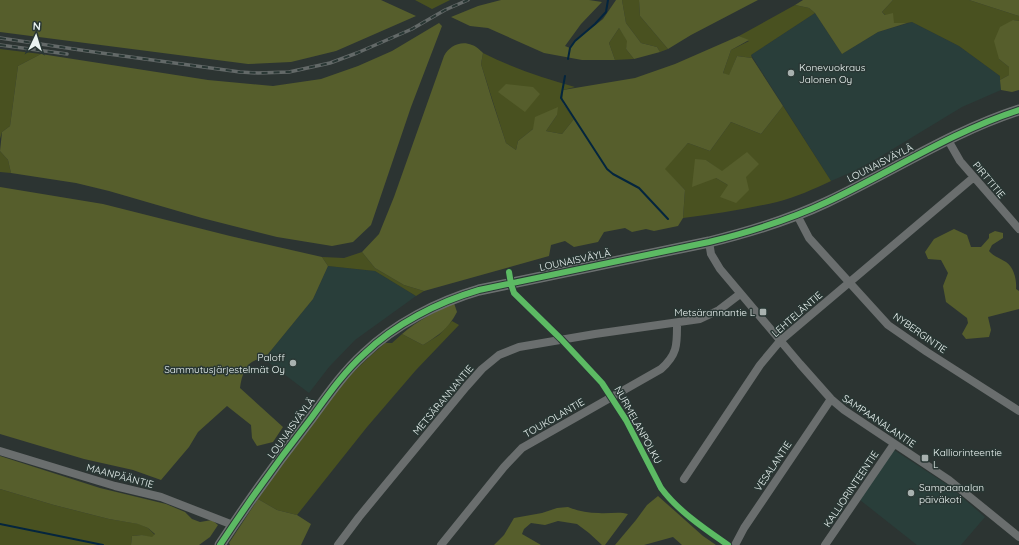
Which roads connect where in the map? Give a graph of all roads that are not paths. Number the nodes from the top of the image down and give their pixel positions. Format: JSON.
{"nodes":[{"id":1,"x":1019,"y":110,"type":"edge"},
{"id":2,"x":948,"y":140,"type":"junction"},
{"id":3,"x":974,"y":177,"type":"junction"},
{"id":4,"x":797,"y":216,"type":"junction"},
{"id":5,"x":1019,"y":229,"type":"edge"},
{"id":6,"x":709,"y":242,"type":"junction"},
{"id":7,"x":850,"y":282,"type":"junction"},
{"id":8,"x":740,"y":294,"type":"junction"},
{"id":9,"x":677,"y":323,"type":"junction"},
{"id":10,"x":780,"y":341,"type":"junction"},
{"id":11,"x":830,"y":399,"type":"junction"},
{"id":12,"x":1019,"y":411,"type":"edge"},
{"id":13,"x":894,"y":444,"type":"junction"},
{"id":14,"x":0,"y":451,"type":"edge"},
{"id":15,"x":684,"y":479,"type":"dead end"},
{"id":16,"x":233,"y":525,"type":"junction"},
{"id":17,"x":1019,"y":537,"type":"edge"},
{"id":18,"x":220,"y":545,"type":"edge"},
{"id":19,"x":338,"y":545,"type":"edge"},
{"id":20,"x":441,"y":545,"type":"edge"},
{"id":21,"x":734,"y":545,"type":"edge"},
{"id":22,"x":825,"y":545,"type":"edge"}],
"edges":[{"from":1,"to":2,"type":"street","name":"LOUNAISVÄYLÄ"},
{"from":2,"to":3,"type":"street","name":"PIRTTITIE"},
{"from":2,"to":4,"type":"street","name":"LOUNAISVÄYLÄ"},
{"from":3,"to":5,"type":"street","name":"PIRTTITIE"},
{"from":3,"to":7,"type":"street","name":"LEHTELÄNTIE"},
{"from":4,"to":6,"type":"street","name":"LOUNAISVÄYLÄ"},
{"from":4,"to":7,"type":"street","name":"NYBERGINTIE"},
{"from":6,"to":8,"type":"street","name":"SAMPAANALANTIE"},
{"from":6,"to":16,"type":"street","name":"LOUNAISVÄYLÄ"},
{"from":7,"to":10,"type":"street","name":"LEHTELÄNTIE"},
{"from":7,"to":12,"type":"street","name":"NYBERGINTIE"},
{"from":8,"to":9,"type":"street","name":"METSÄRANNANTIE"},
{"from":8,"to":10,"type":"street","name":"SAMPAANALANTIE"},
{"from":9,"to":19,"type":"street","name":"METSÄRANNANTIE"},
{"from":9,"to":20,"type":"street","name":"TOUKOLANTIE"},
{"from":10,"to":11,"type":"street","name":"SAMPAANALANTIE"},
{"from":10,"to":15,"type":"street","name":"LEHTELÄNTIE"},
{"from":11,"to":13,"type":"street","name":"SAMPAANALANTIE"},
{"from":11,"to":21,"type":"street","name":"VESALANTIE"},
{"from":13,"to":17,"type":"street","name":"SAMPAANALANTIE"},
{"from":13,"to":22,"type":"street","name":"KALLIORINTEENTIE"},
{"from":14,"to":16,"type":"street","name":"MAANPÄÄNTIE"},
{"from":16,"to":18,"type":"street","name":"LOUNAISVÄYLÄ"}]}
